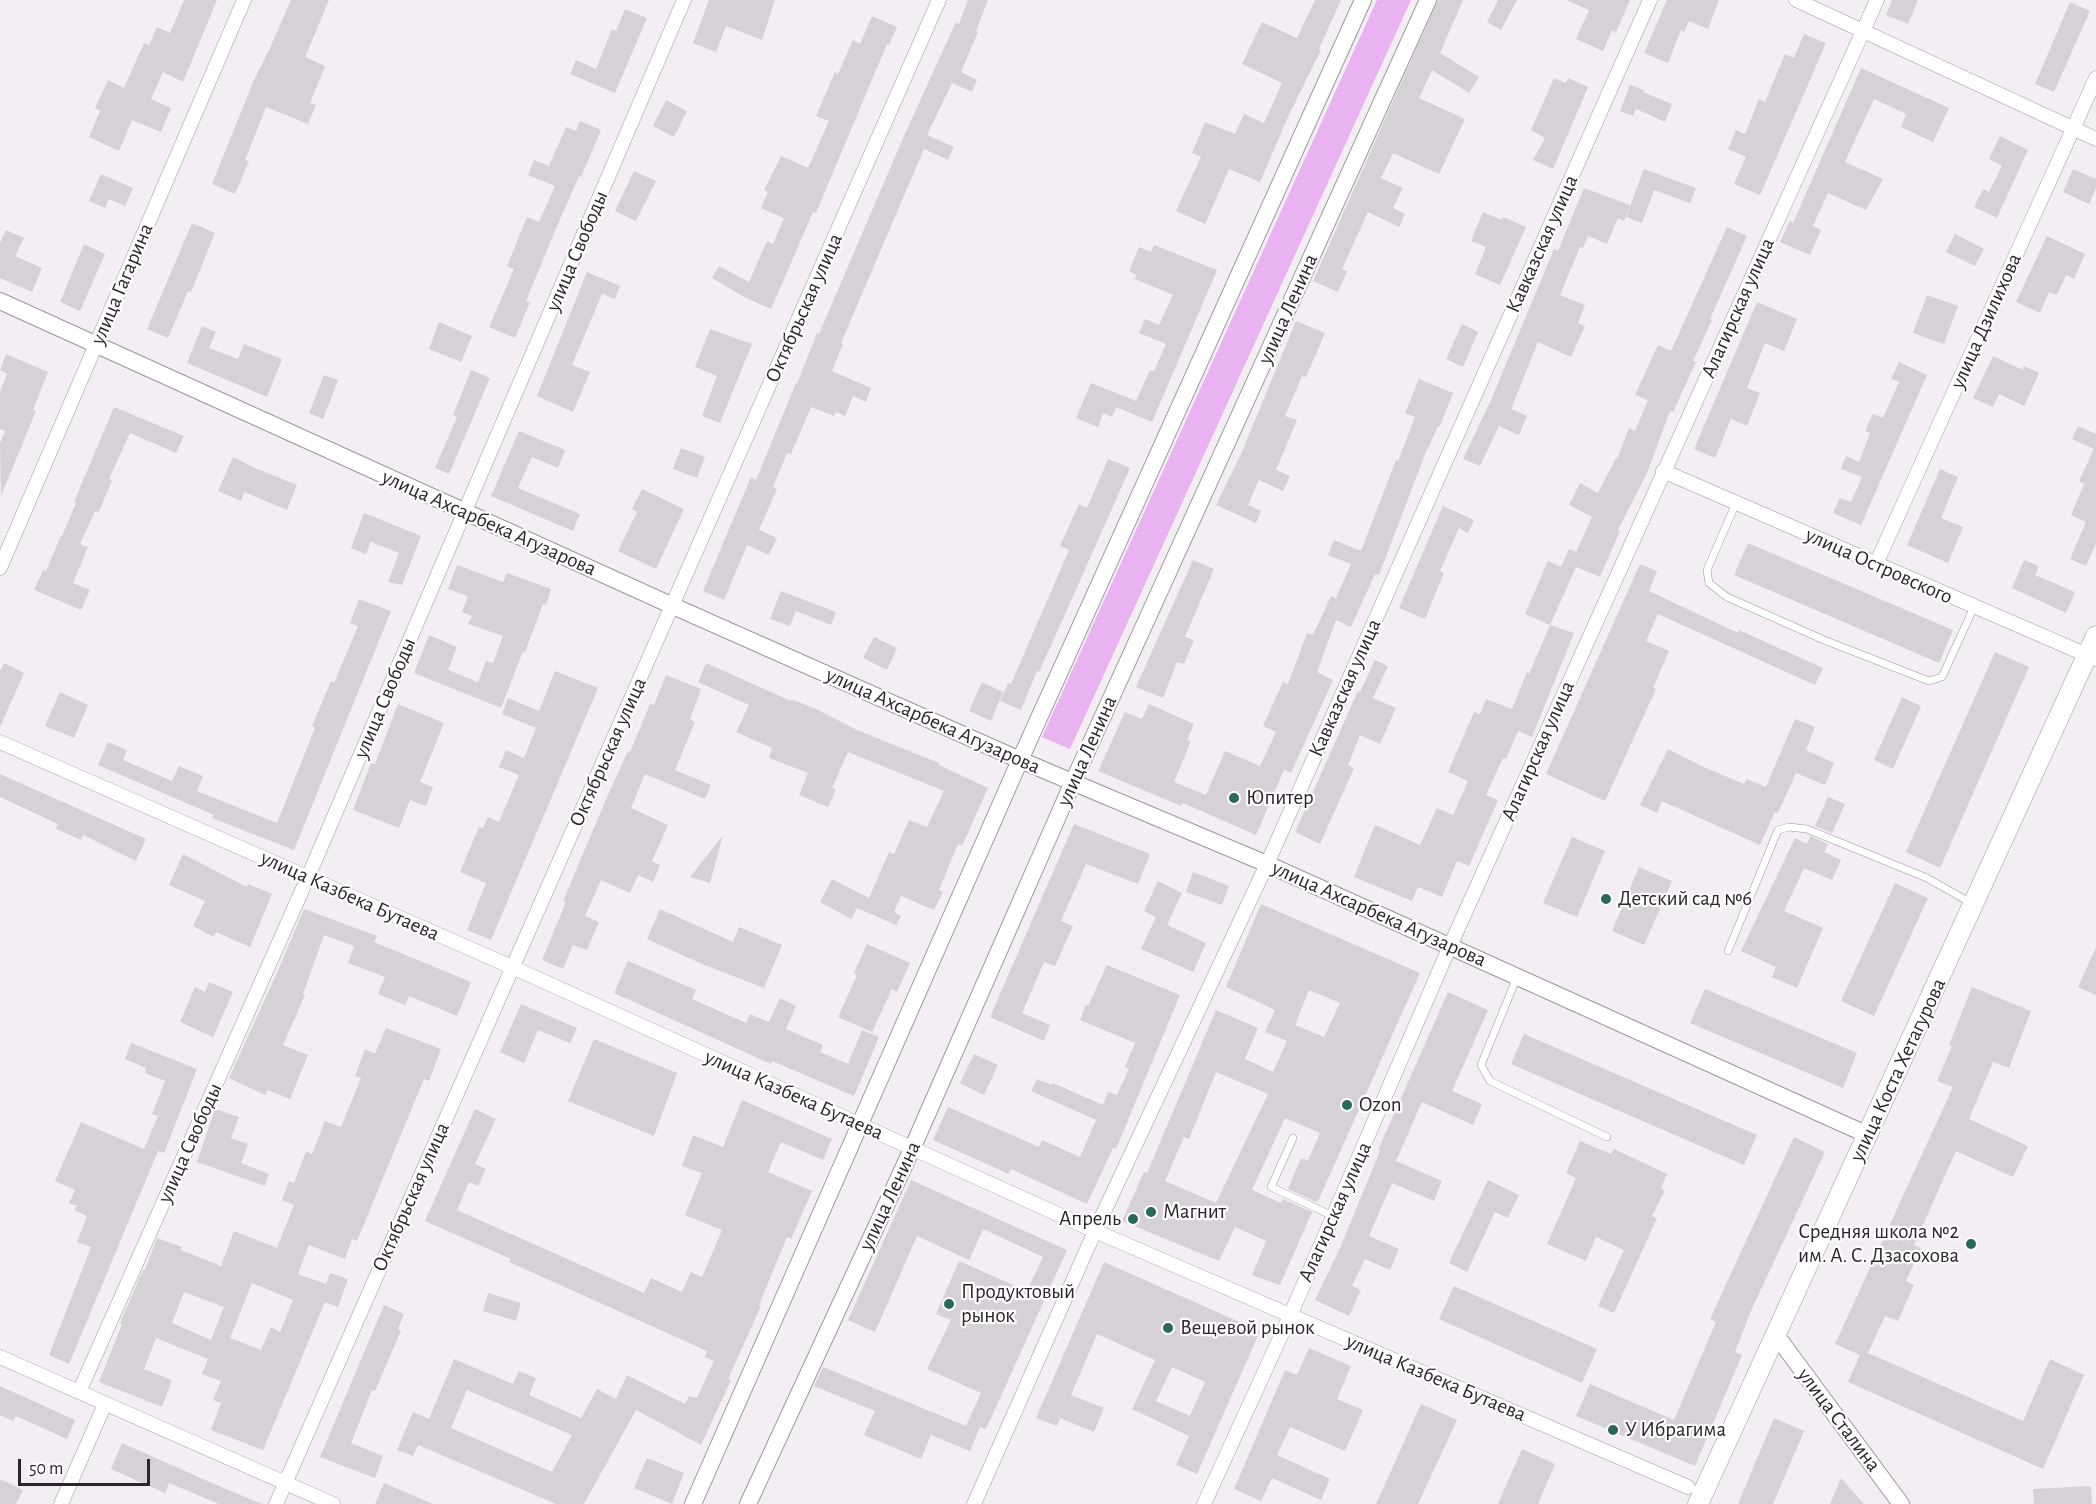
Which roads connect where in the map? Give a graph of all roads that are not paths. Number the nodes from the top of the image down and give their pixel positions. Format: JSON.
{"nodes":[{"id":1,"x":244,"y":0,"type":"edge"},
{"id":2,"x":684,"y":0,"type":"edge"},
{"id":3,"x":939,"y":0,"type":"edge"},
{"id":4,"x":1363,"y":0,"type":"edge"},
{"id":5,"x":1428,"y":0,"type":"edge"},
{"id":6,"x":1650,"y":0,"type":"edge"},
{"id":7,"x":1796,"y":0,"type":"edge"},
{"id":8,"x":1877,"y":0,"type":"edge"},
{"id":9,"x":1863,"y":32,"type":"junction"},
{"id":10,"x":2096,"y":78,"type":"edge"},
{"id":11,"x":2074,"y":129,"type":"junction"},
{"id":12,"x":2096,"y":139,"type":"edge"},
{"id":13,"x":0,"y":301,"type":"edge"},
{"id":14,"x":96,"y":345,"type":"junction"},
{"id":15,"x":1663,"y":471,"type":"junction"},
{"id":16,"x":1736,"y":503,"type":"junction"},
{"id":17,"x":466,"y":513,"type":"junction"},
{"id":18,"x":1876,"y":564,"type":"junction"},
{"id":19,"x":0,"y":568,"type":"edge"},
{"id":20,"x":673,"y":606,"type":"junction"},
{"id":21,"x":1974,"y":607,"type":"junction"},
{"id":22,"x":2096,"y":636,"type":"edge"},
{"id":23,"x":2091,"y":658,"type":"edge"},
{"id":24,"x":0,"y":742,"type":"edge"},
{"id":25,"x":1020,"y":760,"type":"junction"},
{"id":26,"x":1073,"y":782,"type":"junction"},
{"id":27,"x":1267,"y":864,"type":"junction"},
{"id":28,"x":308,"y":877,"type":"junction"},
{"id":29,"x":1973,"y":904,"type":"junction"},
{"id":30,"x":1450,"y":946,"type":"junction"},
{"id":31,"x":1728,"y":951,"type":"dead end"},
{"id":32,"x":512,"y":968,"type":"junction"},
{"id":33,"x":1517,"y":977,"type":"junction"},
{"id":34,"x":861,"y":1125,"type":"junction"},
{"id":35,"x":1868,"y":1135,"type":"junction"},
{"id":36,"x":1606,"y":1137,"type":"dead end"},
{"id":37,"x":1293,"y":1138,"type":"dead end"},
{"id":38,"x":912,"y":1149,"type":"junction"},
{"id":39,"x":1333,"y":1216,"type":"junction"},
{"id":40,"x":1095,"y":1231,"type":"junction"},
{"id":41,"x":1290,"y":1316,"type":"junction"},
{"id":42,"x":1776,"y":1335,"type":"junction"},
{"id":43,"x":0,"y":1357,"type":"edge"},
{"id":44,"x":79,"y":1392,"type":"junction"},
{"id":45,"x":105,"y":1404,"type":"junction"},
{"id":46,"x":286,"y":1483,"type":"junction"},
{"id":47,"x":1688,"y":1487,"type":"dead end"},
{"id":48,"x":61,"y":1504,"type":"edge"},
{"id":49,"x":276,"y":1504,"type":"edge"},
{"id":50,"x":333,"y":1504,"type":"edge"},
{"id":51,"x":693,"y":1504,"type":"edge"},
{"id":52,"x":748,"y":1504,"type":"edge"},
{"id":53,"x":974,"y":1504,"type":"edge"},
{"id":54,"x":1204,"y":1504,"type":"edge"},
{"id":55,"x":1698,"y":1504,"type":"edge"},
{"id":56,"x":1901,"y":1504,"type":"edge"}],
"edges":[{"from":1,"to":14,"type":"street","name":"улица Гагарина"},
{"from":2,"to":17,"type":"street","name":"улица Свободы"},
{"from":3,"to":20,"type":"street","name":"Октябрьская улица"},
{"from":4,"to":25,"type":"street"},
{"from":5,"to":26,"type":"street","name":"улица Ленина"},
{"from":6,"to":27,"type":"street","name":"Кавказская улица"},
{"from":7,"to":9,"type":"street"},
{"from":8,"to":9,"type":"street","name":"Алагирская улица"},
{"from":9,"to":11,"type":"street"},
{"from":9,"to":15,"type":"street","name":"Алагирская улица"},
{"from":10,"to":11,"type":"street","name":"улица Дзилихова"},
{"from":11,"to":12,"type":"street"},
{"from":11,"to":18,"type":"street","name":"улица Дзилихова"},
{"from":13,"to":14,"type":"street","name":"улица Ахсарбека Агузарова"},
{"from":14,"to":17,"type":"street","name":"улица Ахсарбека Агузарова"},
{"from":14,"to":19,"type":"street","name":"улица Гагарина"},
{"from":15,"to":16,"type":"street","name":"улица Островского"},
{"from":15,"to":30,"type":"street","name":"Алагирская улица"},
{"from":16,"to":18,"type":"street","name":"улица Островского"},
{"from":16,"to":21,"type":"lane"},
{"from":17,"to":20,"type":"street","name":"улица Ахсарбека Агузарова"},
{"from":17,"to":28,"type":"street","name":"улица Свободы"},
{"from":18,"to":21,"type":"street","name":"улица Островского"},
{"from":20,"to":25,"type":"street","name":"улица Ахсарбека Агузарова"},
{"from":20,"to":32,"type":"street","name":"Октябрьская улица"},
{"from":21,"to":23,"type":"street","name":"улица Островского"},
{"from":22,"to":23,"type":"main road","name":"улица Коста Хетагурова"},
{"from":23,"to":29,"type":"main road","name":"улица Коста Хетагурова"},
{"from":24,"to":28,"type":"street","name":"улица Казбека Бутаева"},
{"from":25,"to":26,"type":"street","name":"улица Ахсарбека Агузарова"},
{"from":25,"to":34,"type":"street"},
{"from":26,"to":27,"type":"street","name":"улица Ахсарбека Агузарова"},
{"from":26,"to":38,"type":"street","name":"улица Ленина"},
{"from":27,"to":30,"type":"street","name":"улица Ахсарбека Агузарова"},
{"from":27,"to":40,"type":"street","name":"Кавказская улица"},
{"from":28,"to":32,"type":"street","name":"улица Казбека Бутаева"},
{"from":28,"to":44,"type":"street","name":"улица Свободы"},
{"from":29,"to":31,"type":"lane"},
{"from":29,"to":35,"type":"main road","name":"улица Коста Хетагурова"},
{"from":30,"to":33,"type":"street","name":"улица Ахсарбека Агузарова"},
{"from":30,"to":39,"type":"street","name":"Алагирская улица"},
{"from":32,"to":34,"type":"street","name":"улица Казбека Бутаева"},
{"from":32,"to":46,"type":"street","name":"Октябрьская улица"},
{"from":33,"to":35,"type":"street","name":"улица Ахсарбека Агузарова"},
{"from":33,"to":36,"type":"lane"},
{"from":34,"to":38,"type":"street","name":"улица Казбека Бутаева"},
{"from":34,"to":51,"type":"street"},
{"from":35,"to":42,"type":"main road","name":"улица Коста Хетагурова"},
{"from":37,"to":39,"type":"lane"},
{"from":38,"to":40,"type":"street","name":"улица Казбека Бутаева"},
{"from":38,"to":52,"type":"street","name":"улица Ленина"},
{"from":39,"to":41,"type":"street","name":"Алагирская улица"},
{"from":40,"to":41,"type":"street","name":"улица Казбека Бутаева"},
{"from":40,"to":53,"type":"street","name":"Кавказская улица"},
{"from":41,"to":47,"type":"street","name":"улица Казбека Бутаева"},
{"from":41,"to":54,"type":"street","name":"Алагирская улица"},
{"from":42,"to":55,"type":"main road","name":"улица Коста Хетагурова"},
{"from":42,"to":56,"type":"street","name":"улица Сталина"},
{"from":43,"to":44,"type":"street"},
{"from":44,"to":45,"type":"street"},
{"from":45,"to":46,"type":"street"},
{"from":45,"to":48,"type":"street"},
{"from":46,"to":49,"type":"street","name":"Октябрьская улица"},
{"from":46,"to":50,"type":"street"}]}
